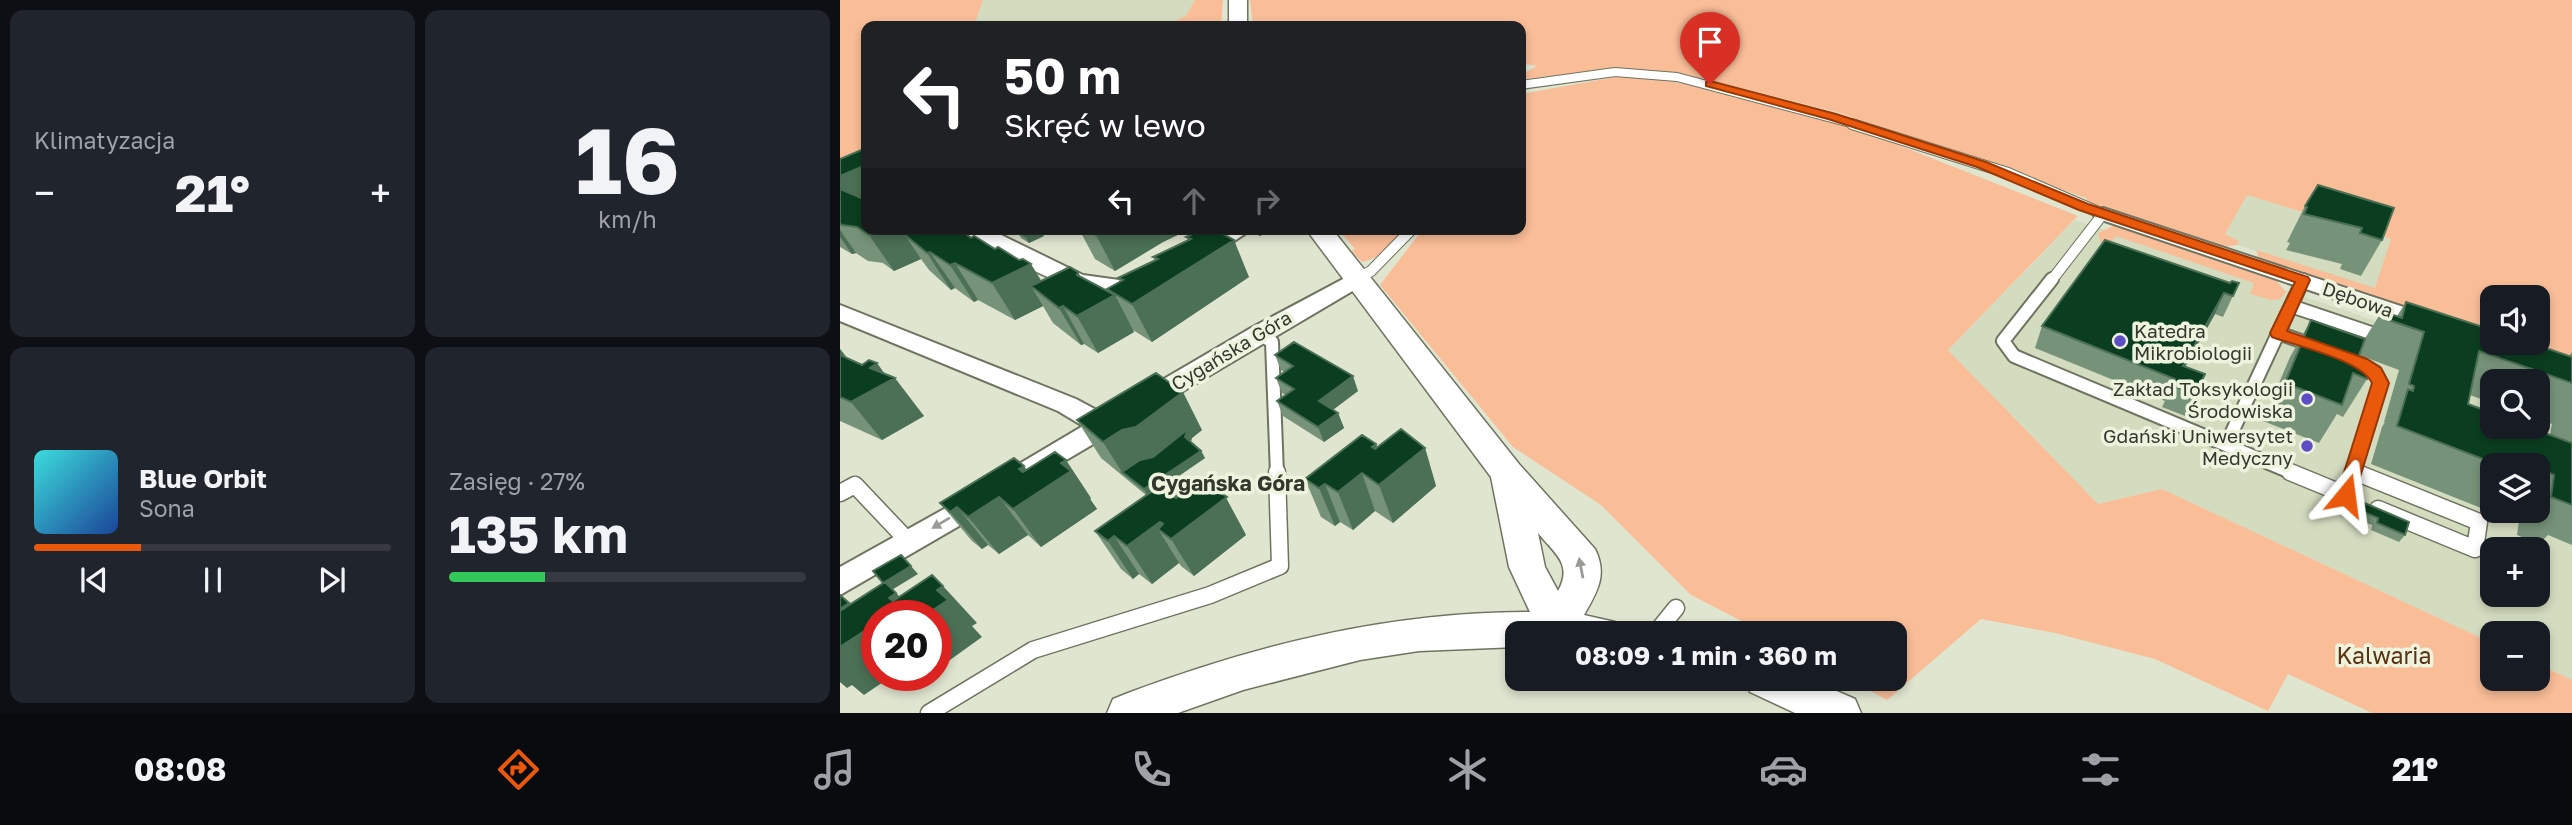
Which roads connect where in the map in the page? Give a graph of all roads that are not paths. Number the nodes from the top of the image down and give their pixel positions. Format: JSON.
{"nodes":[{"id":1,"x":1238,"y":0,"type":"edge"},
{"id":2,"x":1238,"y":21,"type":"edge"},
{"id":3,"x":1526,"y":84,"type":"edge"},
{"id":4,"x":2103,"y":214,"type":"junction"},
{"id":5,"x":985,"y":235,"type":"edge"},
{"id":6,"x":1231,"y":235,"type":"edge"},
{"id":7,"x":1324,"y":235,"type":"edge"},
{"id":8,"x":1406,"y":235,"type":"edge"},
{"id":9,"x":1187,"y":260,"type":"edge"},
{"id":10,"x":1157,"y":277,"type":"edge"},
{"id":11,"x":1358,"y":278,"type":"junction"},
{"id":12,"x":2303,"y":280,"type":"junction"},
{"id":13,"x":2291,"y":306,"type":"junction"},
{"id":14,"x":840,"y":312,"type":"edge"},
{"id":15,"x":2453,"y":331,"type":"edge"},
{"id":16,"x":1259,"y":333,"type":"junction"},
{"id":17,"x":2278,"y":333,"type":"junction"},
{"id":18,"x":2377,"y":335,"type":"dead end"},
{"id":19,"x":1105,"y":426,"type":"junction"},
{"id":20,"x":2226,"y":445,"type":"junction"},
{"id":21,"x":2353,"y":471,"type":"junction"},
{"id":22,"x":1507,"y":473,"type":"junction"},
{"id":23,"x":840,"y":493,"type":"edge"},
{"id":24,"x":2346,"y":495,"type":"junction"},
{"id":25,"x":909,"y":542,"type":"junction"},
{"id":26,"x":840,"y":583,"type":"edge"},
{"id":27,"x":1676,"y":608,"type":"dead end"},
{"id":28,"x":1553,"y":621,"type":"edge"},
{"id":29,"x":1561,"y":621,"type":"edge"},
{"id":30,"x":1666,"y":621,"type":"edge"},
{"id":31,"x":1505,"y":629,"type":"edge"},
{"id":32,"x":1791,"y":691,"type":"edge"},
{"id":33,"x":929,"y":713,"type":"edge"},
{"id":34,"x":1128,"y":713,"type":"edge"},
{"id":35,"x":1840,"y":713,"type":"edge"}],
"edges":[{"from":1,"to":2,"type":"street"},
{"from":3,"to":4,"type":"lane"},
{"from":4,"to":12,"type":"street","name":"Dębowa"},
{"from":4,"to":20,"type":"lane"},
{"from":5,"to":10,"type":"street"},
{"from":6,"to":9,"type":"street"},
{"from":7,"to":11,"type":"street"},
{"from":8,"to":11,"type":"lane"},
{"from":11,"to":16,"type":"street","name":"Cygańska Góra"},
{"from":11,"to":22,"type":"street"},
{"from":12,"to":13,"type":"lane"},
{"from":12,"to":15,"type":"street","name":"Dębowa"},
{"from":13,"to":17,"type":"lane"},
{"from":13,"to":18,"type":"lane"},
{"from":14,"to":19,"type":"street"},
{"from":16,"to":19,"type":"street","name":"Cygańska Góra"},
{"from":16,"to":33,"type":"lane"},
{"from":17,"to":20,"type":"lane"},
{"from":17,"to":21,"type":"lane"},
{"from":19,"to":25,"type":"street","name":"Cygańska Góra","one_way":true},
{"from":20,"to":24,"type":"lane"},
{"from":21,"to":24,"type":"lane"},
{"from":21,"to":24,"type":"lane"},
{"from":22,"to":28,"type":"street"},
{"from":29,"to":22,"type":"street","one_way":true},
{"from":23,"to":25,"type":"lane"},
{"from":25,"to":26,"type":"street","name":"Cygańska Góra"},
{"from":27,"to":30,"type":"lane"},
{"from":31,"to":34,"type":"street"},
{"from":32,"to":35,"type":"street"}]}
